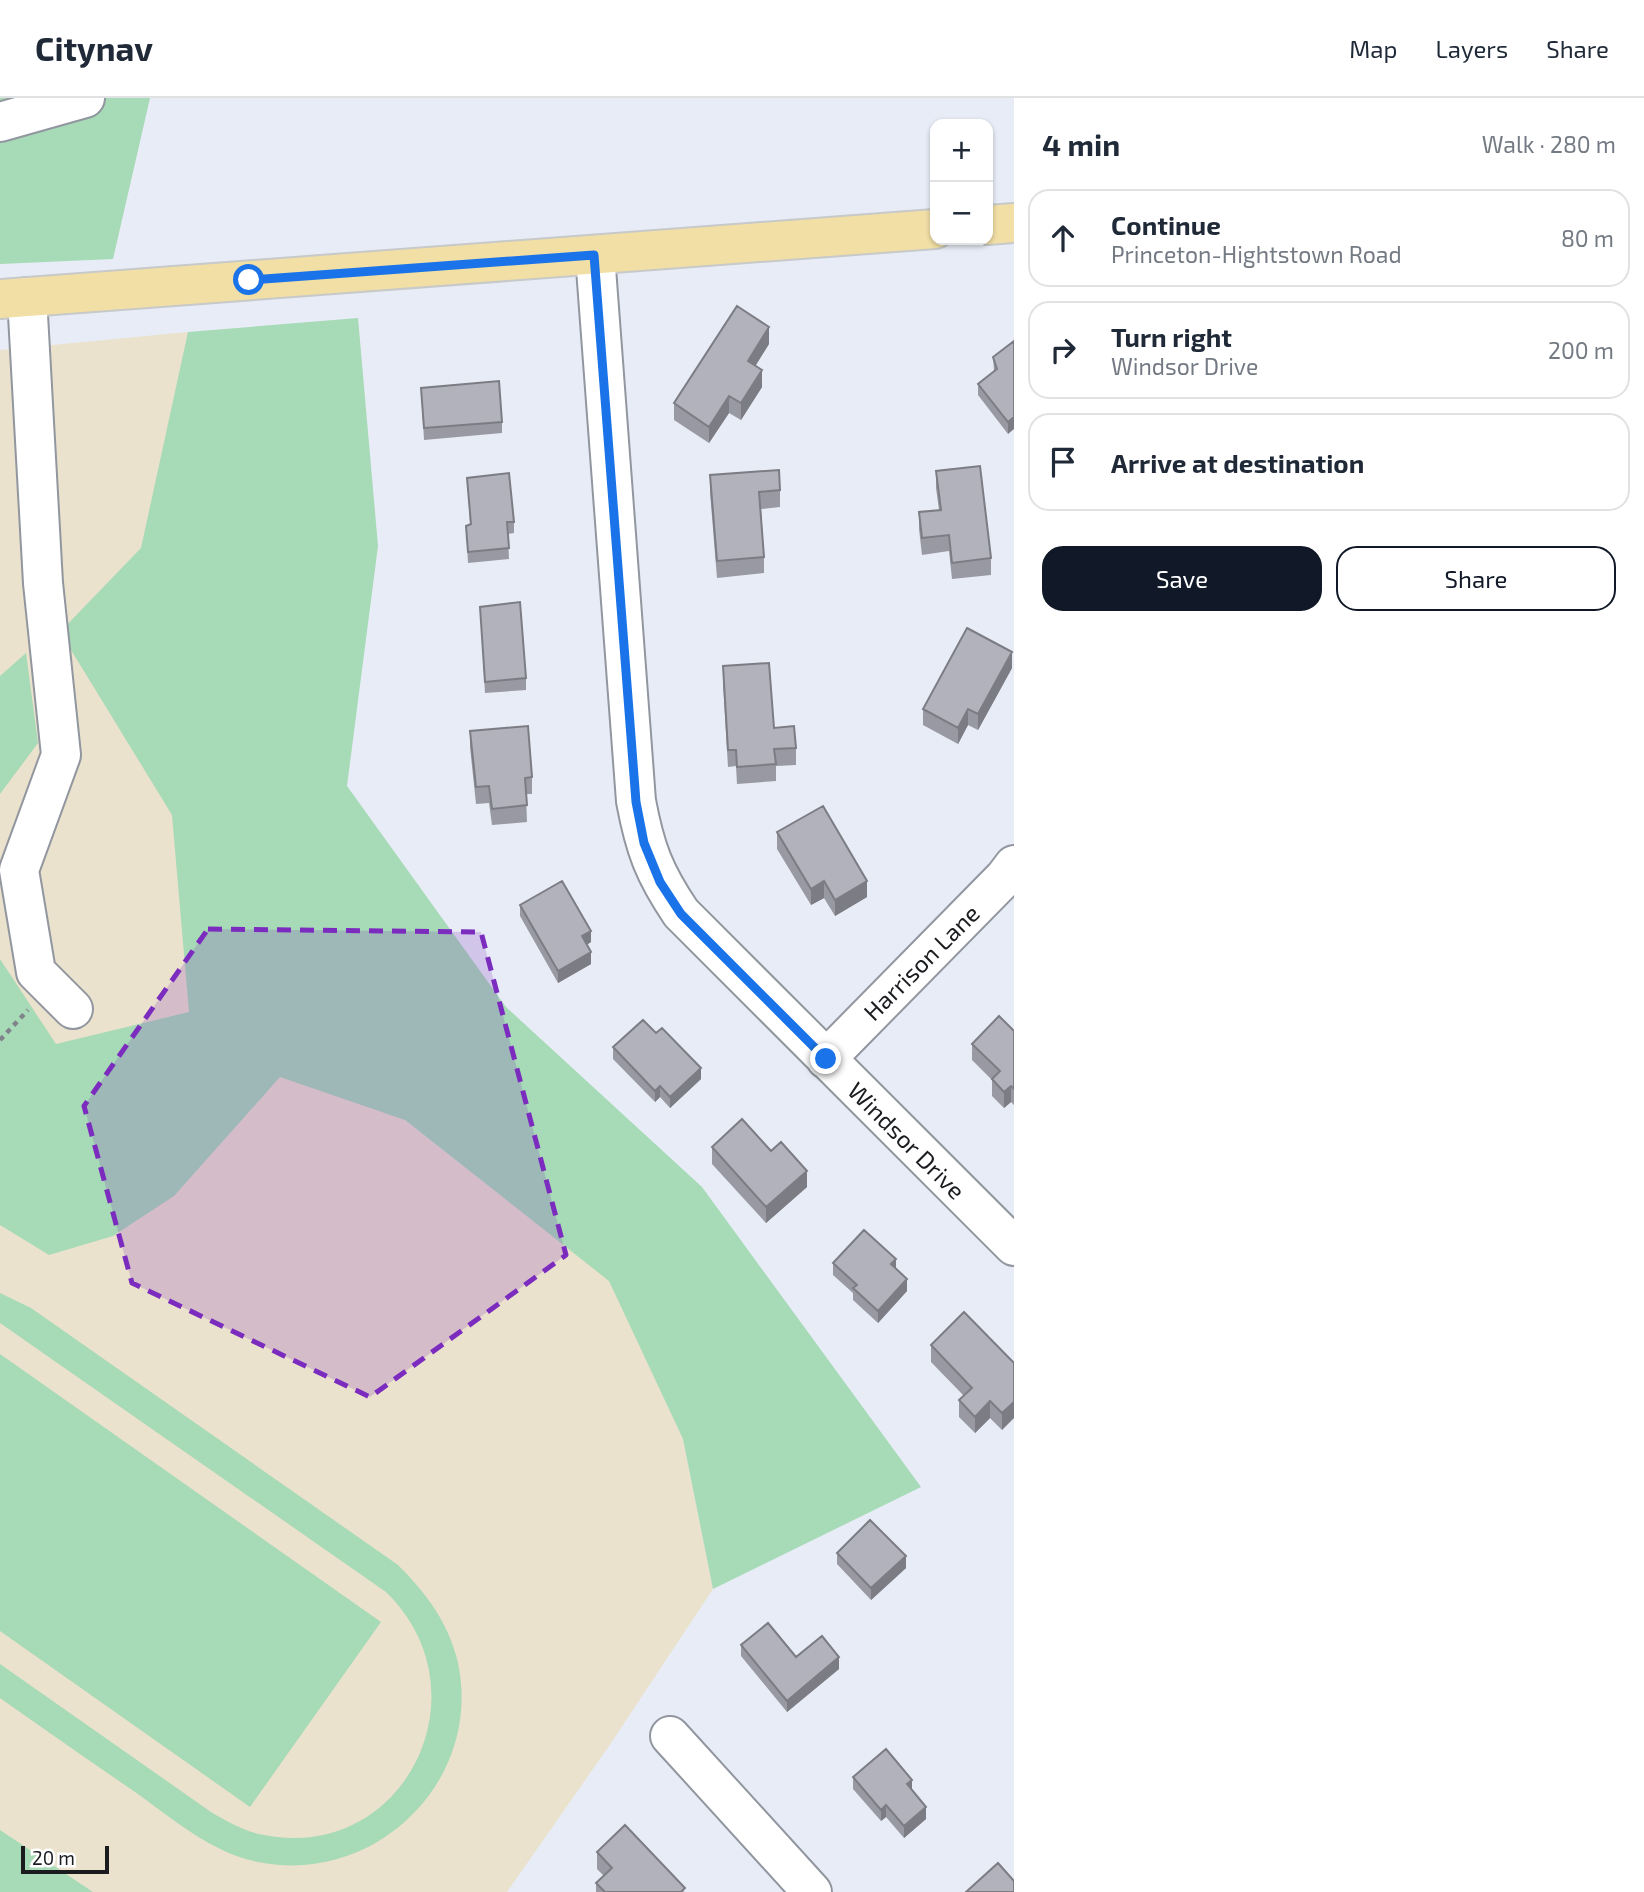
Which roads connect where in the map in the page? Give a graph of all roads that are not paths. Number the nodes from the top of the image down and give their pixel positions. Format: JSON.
{"nodes":[{"id":1,"x":85,"y":98,"type":"edge"},
{"id":2,"x":0,"y":122,"type":"edge"},
{"id":3,"x":1014,"y":223,"type":"edge"},
{"id":4,"x":993,"y":225,"type":"edge"},
{"id":5,"x":930,"y":229,"type":"edge"},
{"id":6,"x":594,"y":255,"type":"junction"},
{"id":7,"x":13,"y":298,"type":"edge"},
{"id":8,"x":1014,"y":865,"type":"edge"},
{"id":9,"x":73,"y":1009,"type":"dead end"},
{"id":10,"x":826,"y":1059,"type":"junction"},
{"id":11,"x":1014,"y":1246,"type":"edge"},
{"id":12,"x":670,"y":1737,"type":"dead end"},
{"id":13,"x":812,"y":1892,"type":"edge"}],
"edges":[{"from":1,"to":2,"type":"street"},
{"from":3,"to":4,"type":"main road"},
{"from":5,"to":6,"type":"main road"},
{"from":6,"to":7,"type":"main road"},
{"from":6,"to":10,"type":"street","name":"Windsor Drive"},
{"from":7,"to":9,"type":"street"},
{"from":8,"to":10,"type":"street","name":"Harrison Lane"},
{"from":10,"to":11,"type":"street","name":"Windsor Drive"},
{"from":12,"to":13,"type":"street"}]}
